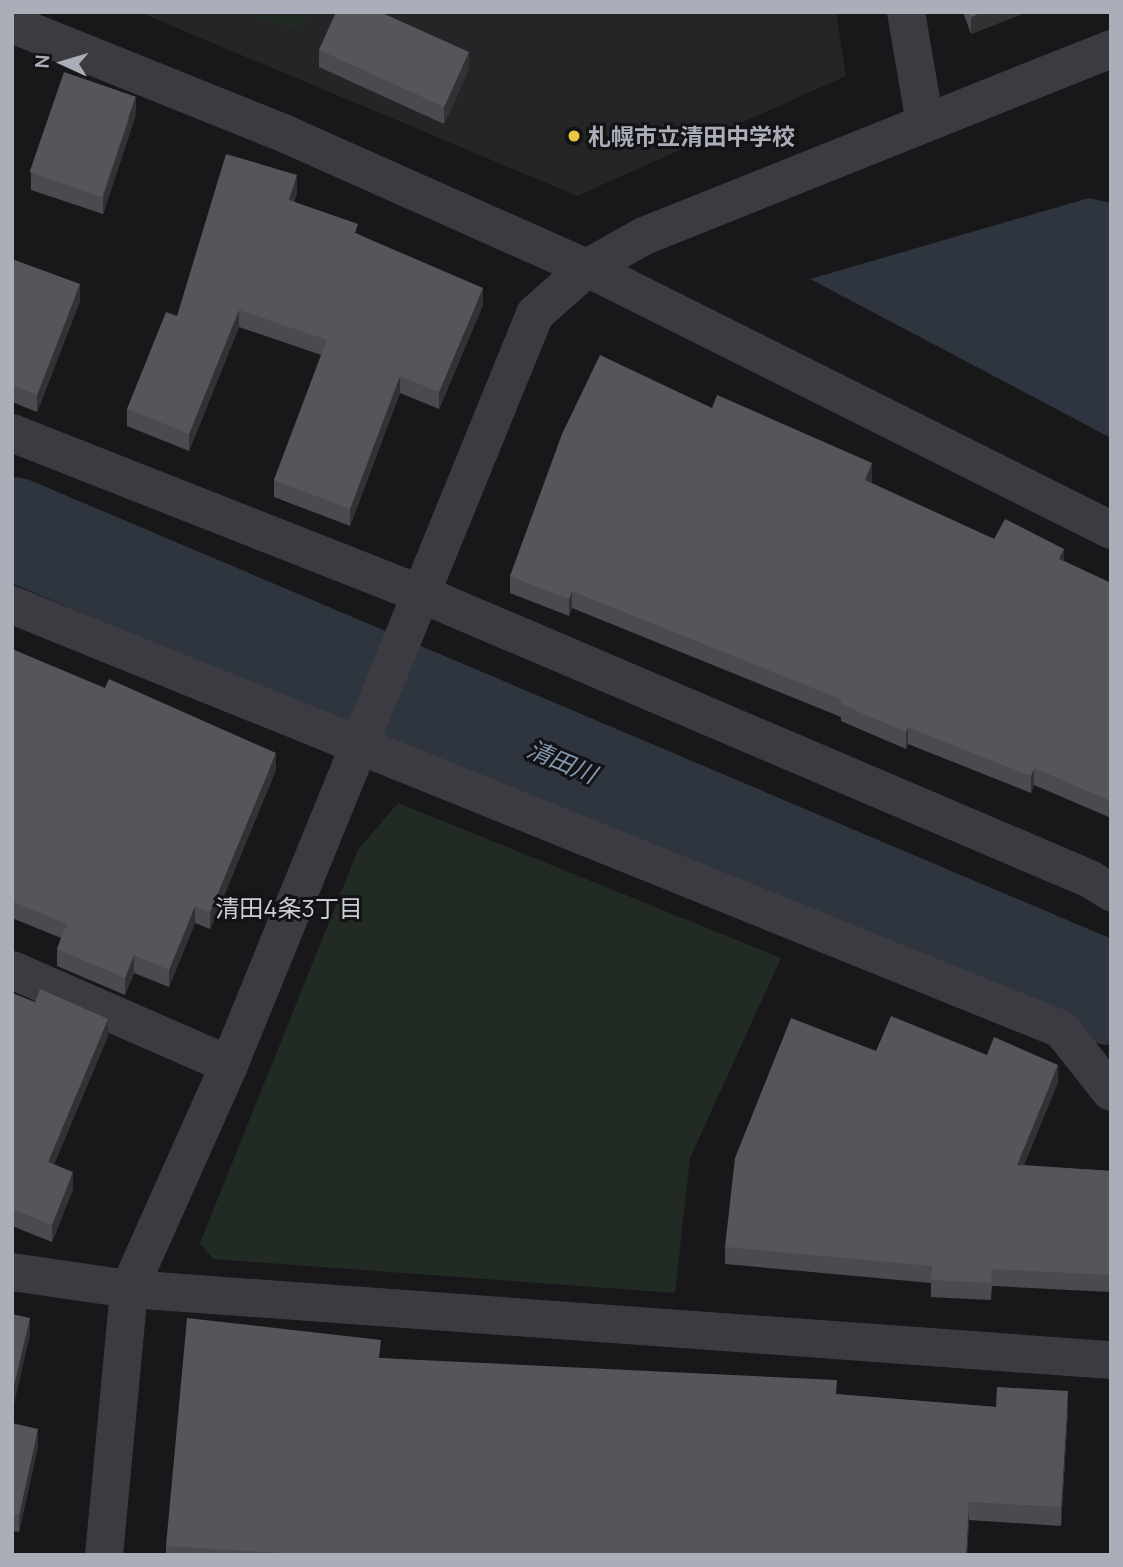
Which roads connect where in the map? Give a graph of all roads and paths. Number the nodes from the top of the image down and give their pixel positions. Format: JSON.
{"nodes":[{"id":1,"x":906,"y":12,"type":"edge"},
{"id":2,"x":12,"y":24,"type":"edge"},
{"id":3,"x":1111,"y":50,"type":"edge"},
{"id":4,"x":925,"y":123,"type":"junction"},
{"id":5,"x":587,"y":268,"type":"junction"},
{"id":6,"x":12,"y":433,"type":"edge"},
{"id":7,"x":1111,"y":530,"type":"edge"},
{"id":8,"x":419,"y":593,"type":"junction"},
{"id":9,"x":12,"y":605,"type":"edge"},
{"id":10,"x":364,"y":732,"type":"junction"},
{"id":11,"x":1111,"y":892,"type":"edge"},
{"id":12,"x":12,"y":970,"type":"edge"},
{"id":13,"x":229,"y":1065,"type":"junction"},
{"id":14,"x":1111,"y":1091,"type":"edge"},
{"id":15,"x":12,"y":1272,"type":"edge"},
{"id":16,"x":129,"y":1289,"type":"junction"},
{"id":17,"x":1111,"y":1360,"type":"edge"},
{"id":18,"x":104,"y":1555,"type":"edge"}],
"edges":[{"from":1,"to":4,"type":"street"},
{"from":2,"to":5,"type":"street"},
{"from":3,"to":4,"type":"street"},
{"from":4,"to":5,"type":"street"},
{"from":5,"to":7,"type":"street"},
{"from":5,"to":8,"type":"street"},
{"from":6,"to":8,"type":"street"},
{"from":8,"to":10,"type":"street"},
{"from":8,"to":11,"type":"street"},
{"from":9,"to":10,"type":"street"},
{"from":10,"to":13,"type":"street"},
{"from":10,"to":14,"type":"street"},
{"from":12,"to":13,"type":"street"},
{"from":13,"to":16,"type":"street"},
{"from":15,"to":16,"type":"street"},
{"from":16,"to":17,"type":"street"},
{"from":16,"to":18,"type":"street"}]}
